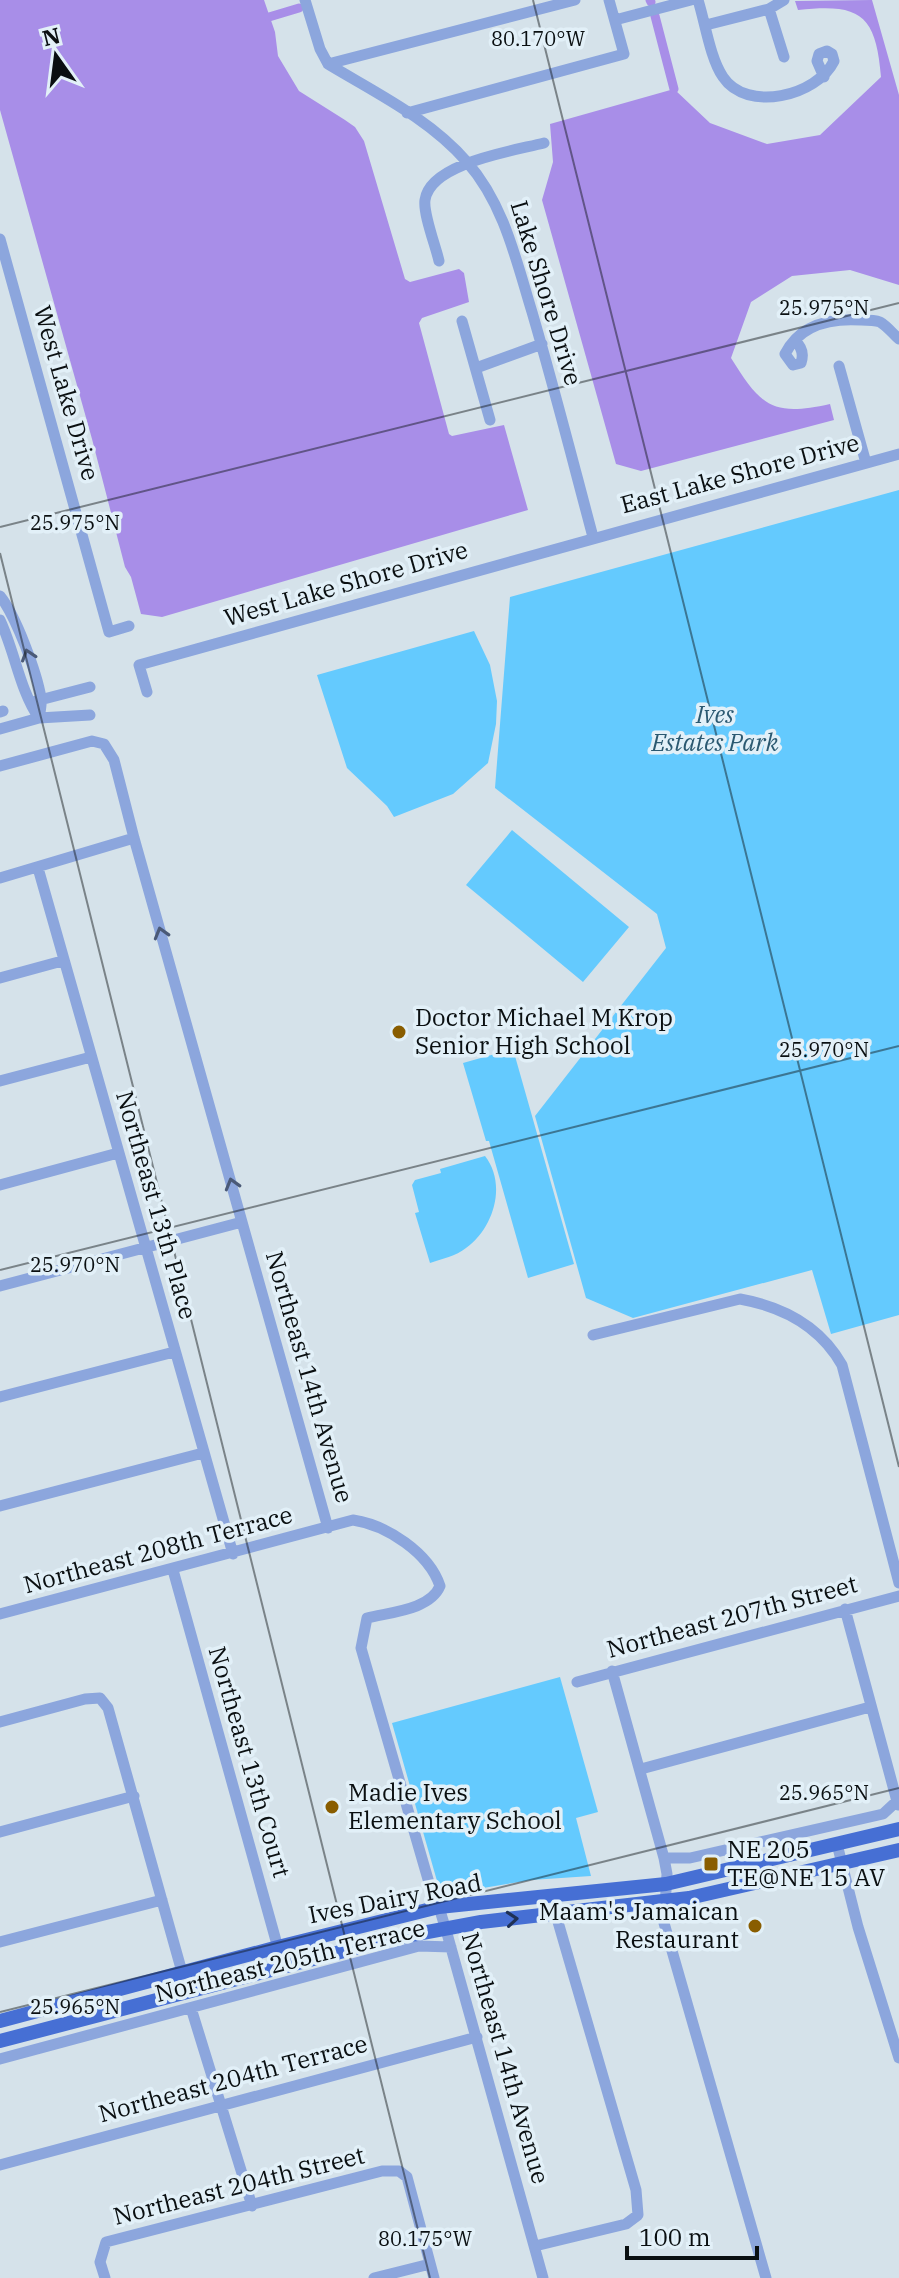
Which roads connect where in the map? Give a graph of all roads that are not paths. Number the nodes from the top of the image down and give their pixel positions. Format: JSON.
{"nodes":[{"id":1,"x":305,"y":0,"type":"edge"},
{"id":2,"x":575,"y":0,"type":"edge"},
{"id":3,"x":609,"y":0,"type":"edge"},
{"id":4,"x":691,"y":0,"type":"edge"},
{"id":5,"x":698,"y":0,"type":"edge"},
{"id":6,"x":784,"y":0,"type":"edge"},
{"id":7,"x":769,"y":9,"type":"junction"},
{"id":8,"x":615,"y":20,"type":"junction"},
{"id":9,"x":706,"y":25,"type":"junction"},
{"id":10,"x":784,"y":57,"type":"dead end"},
{"id":11,"x":328,"y":64,"type":"junction"},
{"id":12,"x":824,"y":77,"type":"dead end"},
{"id":13,"x":407,"y":113,"type":"junction"},
{"id":14,"x":544,"y":143,"type":"dead end"},
{"id":15,"x":468,"y":163,"type":"junction"},
{"id":16,"x":0,"y":239,"type":"edge"},
{"id":17,"x":439,"y":261,"type":"dead end"},
{"id":18,"x":462,"y":321,"type":"dead end"},
{"id":19,"x":899,"y":339,"type":"edge"},
{"id":20,"x":795,"y":341,"type":"dead end"},
{"id":21,"x":542,"y":344,"type":"junction"},
{"id":22,"x":839,"y":366,"type":"dead end"},
{"id":23,"x":476,"y":368,"type":"junction"},
{"id":24,"x":490,"y":420,"type":"dead end"},
{"id":25,"x":899,"y":454,"type":"edge"},
{"id":26,"x":866,"y":463,"type":"junction"},
{"id":27,"x":593,"y":537,"type":"junction"},
{"id":28,"x":0,"y":596,"type":"edge"},
{"id":29,"x":0,"y":620,"type":"edge"},
{"id":30,"x":129,"y":626,"type":"dead end"},
{"id":31,"x":90,"y":687,"type":"dead end"},
{"id":32,"x":147,"y":692,"type":"dead end"},
{"id":33,"x":35,"y":701,"type":"junction"},
{"id":34,"x":90,"y":715,"type":"dead end"},
{"id":35,"x":39,"y":718,"type":"junction"},
{"id":36,"x":0,"y":729,"type":"edge"},
{"id":37,"x":0,"y":766,"type":"edge"},
{"id":38,"x":134,"y":838,"type":"junction"},
{"id":39,"x":38,"y":868,"type":"junction"},
{"id":40,"x":0,"y":878,"type":"edge"},
{"id":41,"x":62,"y":961,"type":"junction"},
{"id":42,"x":0,"y":978,"type":"edge"},
{"id":43,"x":91,"y":1057,"type":"junction"},
{"id":44,"x":0,"y":1081,"type":"edge"},
{"id":45,"x":118,"y":1153,"type":"junction"},
{"id":46,"x":0,"y":1185,"type":"edge"},
{"id":47,"x":242,"y":1222,"type":"junction"},
{"id":48,"x":146,"y":1247,"type":"junction"},
{"id":49,"x":0,"y":1286,"type":"edge"},
{"id":50,"x":593,"y":1335,"type":"dead end"},
{"id":51,"x":174,"y":1352,"type":"junction"},
{"id":52,"x":0,"y":1397,"type":"edge"},
{"id":53,"x":203,"y":1453,"type":"junction"},
{"id":54,"x":0,"y":1506,"type":"edge"},
{"id":55,"x":328,"y":1528,"type":"junction"},
{"id":56,"x":233,"y":1554,"type":"junction"},
{"id":57,"x":173,"y":1570,"type":"junction"},
{"id":58,"x":899,"y":1583,"type":"edge"},
{"id":59,"x":899,"y":1596,"type":"edge"},
{"id":60,"x":845,"y":1609,"type":"junction"},
{"id":61,"x":0,"y":1614,"type":"edge"},
{"id":62,"x":612,"y":1671,"type":"junction"},
{"id":63,"x":577,"y":1682,"type":"dead end"},
{"id":64,"x":870,"y":1707,"type":"junction"},
{"id":65,"x":0,"y":1722,"type":"edge"},
{"id":66,"x":641,"y":1769,"type":"junction"},
{"id":67,"x":134,"y":1796,"type":"junction"},
{"id":68,"x":898,"y":1805,"type":"edge"},
{"id":69,"x":899,"y":1829,"type":"edge"},
{"id":70,"x":0,"y":1832,"type":"edge"},
{"id":71,"x":837,"y":1844,"type":"junction"},
{"id":72,"x":899,"y":1850,"type":"edge"},
{"id":73,"x":664,"y":1858,"type":"junction"},
{"id":74,"x":841,"y":1863,"type":"junction"},
{"id":75,"x":666,"y":1884,"type":"junction"},
{"id":76,"x":162,"y":1900,"type":"junction"},
{"id":77,"x":665,"y":1901,"type":"junction"},
{"id":78,"x":439,"y":1907,"type":"junction"},
{"id":79,"x":556,"y":1915,"type":"junction"},
{"id":80,"x":445,"y":1928,"type":"junction"},
{"id":81,"x":0,"y":1942,"type":"edge"},
{"id":82,"x":278,"y":1947,"type":"junction"},
{"id":83,"x":451,"y":1947,"type":"junction"},
{"id":84,"x":283,"y":1966,"type":"junction"},
{"id":85,"x":182,"y":1972,"type":"junction"},
{"id":86,"x":191,"y":2008,"type":"junction"},
{"id":87,"x":0,"y":2021,"type":"edge"},
{"id":88,"x":477,"y":2037,"type":"junction"},
{"id":89,"x":0,"y":2041,"type":"edge"},
{"id":90,"x":899,"y":2058,"type":"edge"},
{"id":91,"x":0,"y":2059,"type":"edge"},
{"id":92,"x":221,"y":2105,"type":"junction"},
{"id":93,"x":0,"y":2165,"type":"edge"},
{"id":94,"x":252,"y":2206,"type":"junction"},
{"id":95,"x":535,"y":2246,"type":"junction"},
{"id":96,"x":430,"y":2264,"type":"junction"},
{"id":97,"x":105,"y":2278,"type":"edge"},
{"id":98,"x":374,"y":2278,"type":"edge"},
{"id":99,"x":434,"y":2278,"type":"edge"},
{"id":100,"x":543,"y":2278,"type":"edge"},
{"id":101,"x":766,"y":2278,"type":"edge"}],
"edges":[{"from":1,"to":11,"type":"street"},
{"from":2,"to":11,"type":"street"},
{"from":3,"to":8,"type":"street"},
{"from":4,"to":8,"type":"street"},
{"from":5,"to":9,"type":"street"},
{"from":6,"to":7,"type":"street"},
{"from":7,"to":9,"type":"street"},
{"from":7,"to":10,"type":"street"},
{"from":8,"to":13,"type":"street"},
{"from":9,"to":12,"type":"street"},
{"from":11,"to":13,"type":"street","name":"Lake Shore Drive"},
{"from":13,"to":15,"type":"street","name":"Lake Shore Drive"},
{"from":14,"to":15,"type":"street"},
{"from":15,"to":17,"type":"street"},
{"from":15,"to":21,"type":"street","name":"Lake Shore Drive"},
{"from":16,"to":30,"type":"street","name":"West Lake Drive"},
{"from":18,"to":23,"type":"street"},
{"from":19,"to":20,"type":"street"},
{"from":21,"to":23,"type":"street"},
{"from":21,"to":27,"type":"street","name":"Lake Shore Drive"},
{"from":22,"to":26,"type":"street"},
{"from":23,"to":24,"type":"street"},
{"from":25,"to":26,"type":"street","name":"East Lake Shore Drive"},
{"from":26,"to":27,"type":"street","name":"East Lake Shore Drive"},
{"from":27,"to":32,"type":"street","name":"West Lake Shore Drive"},
{"from":33,"to":28,"type":"street","one_way":true},
{"from":29,"to":33,"type":"street"},
{"from":31,"to":33,"type":"street"},
{"from":33,"to":35,"type":"street"},
{"from":34,"to":35,"type":"street"},
{"from":35,"to":36,"type":"street"},
{"from":37,"to":38,"type":"street","name":"Northeast 14th Avenue"},
{"from":38,"to":39,"type":"street"},
{"from":47,"to":38,"type":"street","name":"Northeast 14th Avenue","one_way":true},
{"from":39,"to":40,"type":"street"},
{"from":39,"to":41,"type":"street","name":"Northeast 13th Place"},
{"from":41,"to":42,"type":"street"},
{"from":41,"to":43,"type":"street","name":"Northeast 13th Place"},
{"from":43,"to":44,"type":"street"},
{"from":43,"to":45,"type":"street","name":"Northeast 13th Place"},
{"from":45,"to":46,"type":"street"},
{"from":45,"to":48,"type":"street","name":"Northeast 13th Place"},
{"from":47,"to":48,"type":"street"},
{"from":47,"to":55,"type":"street","name":"Northeast 14th Avenue"},
{"from":48,"to":49,"type":"street"},
{"from":48,"to":51,"type":"street","name":"Northeast 13th Place"},
{"from":50,"to":58,"type":"street"},
{"from":51,"to":52,"type":"street"},
{"from":51,"to":53,"type":"street","name":"Northeast 13th Place"},
{"from":53,"to":54,"type":"street"},
{"from":53,"to":56,"type":"street","name":"Northeast 13th Place"},
{"from":55,"to":56,"type":"street","name":"Northeast 208th Terrace"},
{"from":55,"to":78,"type":"street","name":"Northeast 14th Avenue"},
{"from":56,"to":57,"type":"street","name":"Northeast 208th Terrace"},
{"from":57,"to":61,"type":"street","name":"Northeast 208th Terrace"},
{"from":57,"to":82,"type":"street","name":"Northeast 13th Court"},
{"from":59,"to":60,"type":"street","name":"Northeast 207th Street"},
{"from":60,"to":62,"type":"street","name":"Northeast 207th Street"},
{"from":60,"to":64,"type":"street"},
{"from":62,"to":63,"type":"street","name":"Northeast 207th Street"},
{"from":62,"to":66,"type":"street"},
{"from":64,"to":66,"type":"street"},
{"from":64,"to":68,"type":"street"},
{"from":65,"to":67,"type":"street"},
{"from":66,"to":73,"type":"street"},
{"from":67,"to":70,"type":"street"},
{"from":67,"to":76,"type":"street"},
{"from":68,"to":73,"type":"street"},
{"from":69,"to":71,"type":"main road","name":"Ives Dairy Road"},
{"from":71,"to":74,"type":"street"},
{"from":71,"to":75,"type":"main road","name":"Ives Dairy Road"},
{"from":72,"to":74,"type":"main road","name":"Ives Dairy Road"},
{"from":73,"to":75,"type":"street"},
{"from":74,"to":77,"type":"main road","name":"Ives Dairy Road"},
{"from":74,"to":90,"type":"street"},
{"from":75,"to":77,"type":"street"},
{"from":75,"to":78,"type":"main road","name":"Ives Dairy Road"},
{"from":76,"to":81,"type":"street"},
{"from":76,"to":85,"type":"street"},
{"from":77,"to":79,"type":"main road","name":"Ives Dairy Road"},
{"from":77,"to":101,"type":"street"},
{"from":78,"to":80,"type":"street","name":"Northeast 14th Avenue"},
{"from":78,"to":82,"type":"main road","name":"Ives Dairy Road"},
{"from":80,"to":79,"type":"main road","name":"Ives Dairy Road","one_way":true},
{"from":79,"to":95,"type":"street"},
{"from":80,"to":83,"type":"street","name":"Northeast 14th Avenue"},
{"from":80,"to":84,"type":"main road","name":"Ives Dairy Road"},
{"from":82,"to":84,"type":"street","name":"Northeast 13th Court"},
{"from":82,"to":85,"type":"main road","name":"Ives Dairy Road"},
{"from":83,"to":86,"type":"street","name":"Northeast 205th Terrace"},
{"from":83,"to":88,"type":"street","name":"Northeast 14th Avenue"},
{"from":84,"to":89,"type":"main road","name":"Ives Dairy Road"},
{"from":85,"to":87,"type":"main road","name":"Ives Dairy Road"},
{"from":86,"to":91,"type":"street","name":"Northeast 205th Terrace"},
{"from":86,"to":92,"type":"street"},
{"from":88,"to":92,"type":"street","name":"Northeast 204th Terrace"},
{"from":88,"to":95,"type":"street","name":"Northeast 14th Avenue"},
{"from":92,"to":93,"type":"street","name":"Northeast 204th Terrace"},
{"from":92,"to":94,"type":"street"},
{"from":94,"to":96,"type":"street","name":"Northeast 204th Street"},
{"from":94,"to":97,"type":"street","name":"Northeast 204th Street"},
{"from":95,"to":100,"type":"street","name":"Northeast 14th Avenue"},
{"from":96,"to":98,"type":"street"},
{"from":96,"to":99,"type":"street"}]}
